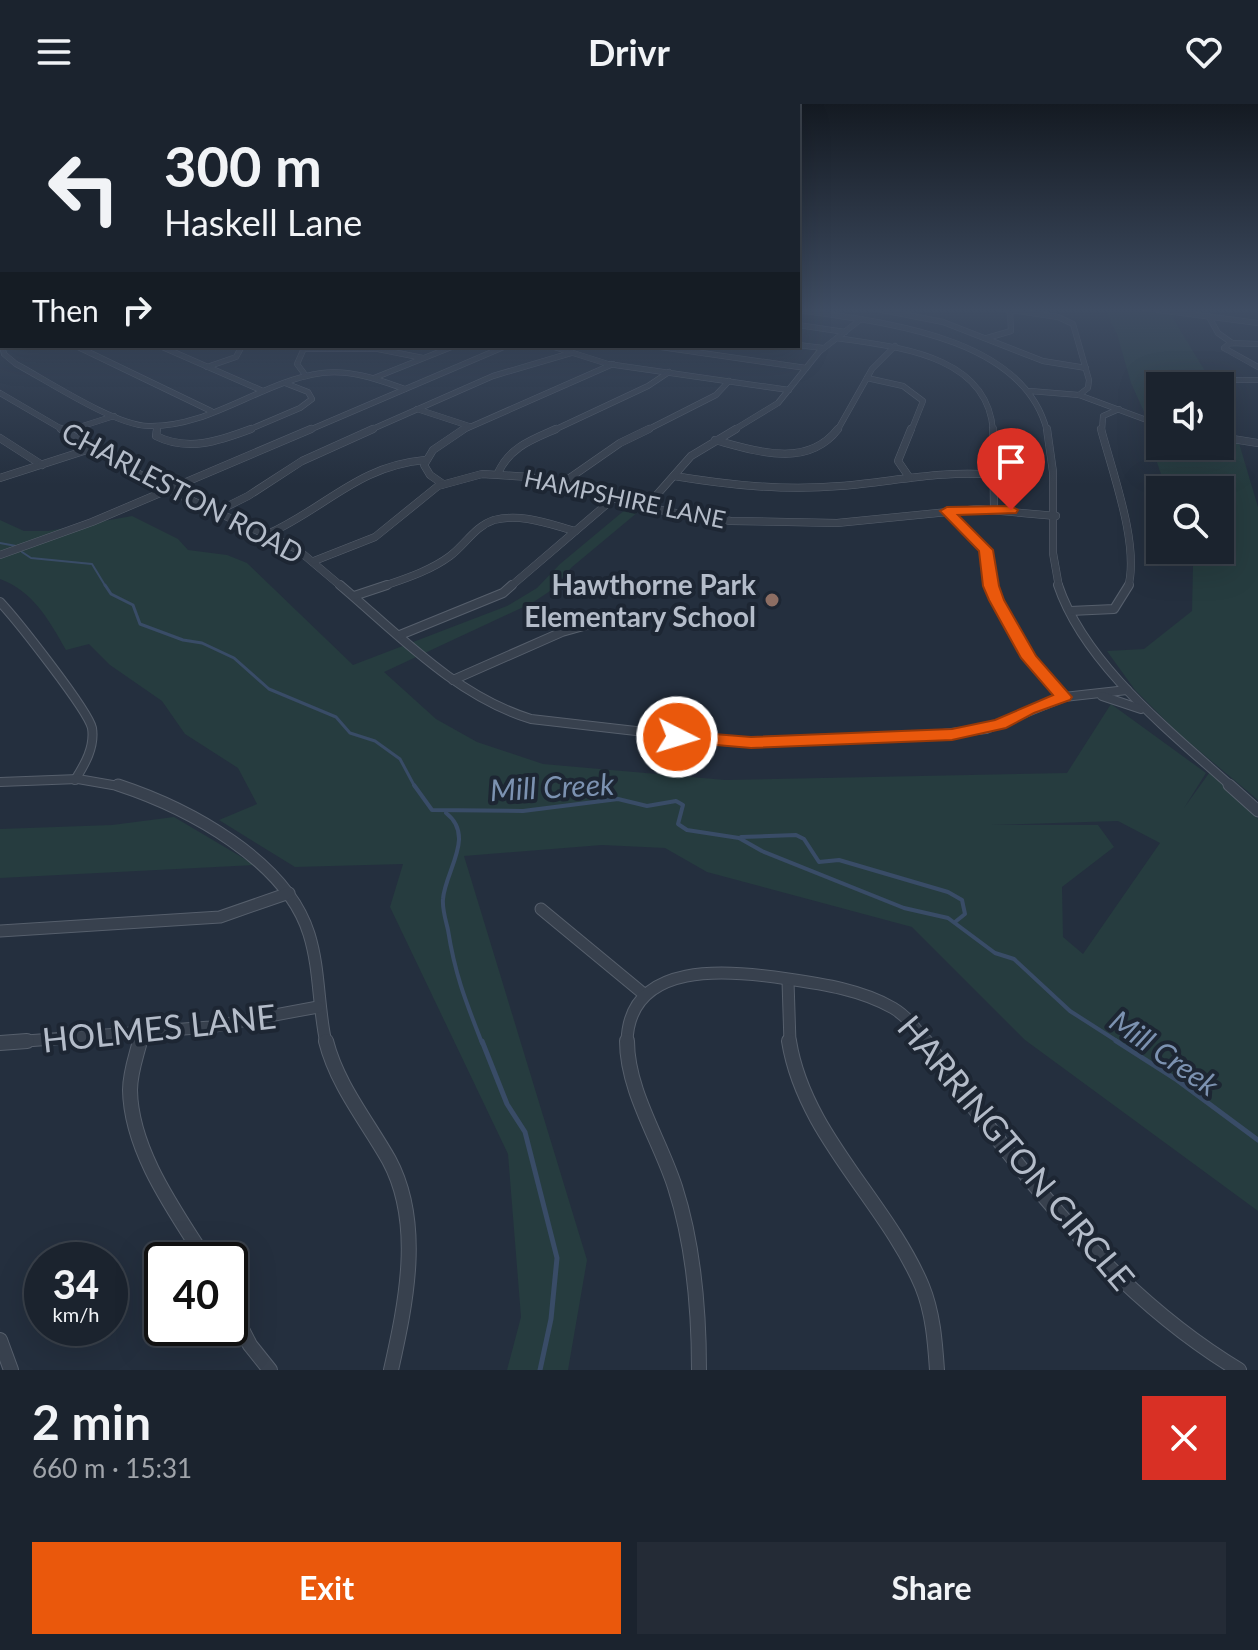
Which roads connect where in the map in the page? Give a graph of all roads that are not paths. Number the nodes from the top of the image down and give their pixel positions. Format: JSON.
{"nodes":[{"id":1,"x":22,"y":367,"type":"edge"},
{"id":2,"x":120,"y":367,"type":"edge"},
{"id":3,"x":207,"y":367,"type":"edge"},
{"id":4,"x":299,"y":367,"type":"edge"},
{"id":5,"x":401,"y":367,"type":"edge"},
{"id":6,"x":456,"y":367,"type":"edge"},
{"id":7,"x":523,"y":367,"type":"edge"},
{"id":8,"x":606,"y":367,"type":"edge"},
{"id":9,"x":635,"y":367,"type":"edge"},
{"id":10,"x":800,"y":367,"type":"edge"},
{"id":11,"x":877,"y":367,"type":"edge"},
{"id":12,"x":951,"y":367,"type":"edge"},
{"id":13,"x":1002,"y":367,"type":"edge"},
{"id":14,"x":1080,"y":367,"type":"edge"},
{"id":15,"x":806,"y":368,"type":"joint"},
{"id":16,"x":1086,"y":368,"type":"joint"},
{"id":17,"x":669,"y":372,"type":"junction"},
{"id":18,"x":306,"y":376,"type":"junction"},
{"id":19,"x":374,"y":378,"type":"junction"},
{"id":20,"x":867,"y":378,"type":"junction"},
{"id":21,"x":1234,"y":379,"type":"edge"},
{"id":22,"x":1258,"y":380,"type":"edge"},
{"id":23,"x":729,"y":381,"type":"junction"},
{"id":24,"x":284,"y":383,"type":"junction"},
{"id":25,"x":405,"y":389,"type":"junction"},
{"id":26,"x":789,"y":390,"type":"junction"},
{"id":27,"x":264,"y":391,"type":"junction"},
{"id":28,"x":1030,"y":391,"type":"junction"},
{"id":29,"x":0,"y":393,"type":"edge"},
{"id":30,"x":1079,"y":395,"type":"junction"},
{"id":31,"x":417,"y":409,"type":"junction"},
{"id":32,"x":1119,"y":409,"type":"junction"},
{"id":33,"x":211,"y":411,"type":"junction"},
{"id":34,"x":114,"y":416,"type":"junction"},
{"id":35,"x":1146,"y":420,"type":"edge"},
{"id":36,"x":158,"y":426,"type":"junction"},
{"id":37,"x":469,"y":426,"type":"junction"},
{"id":38,"x":66,"y":431,"type":"junction"},
{"id":39,"x":0,"y":438,"type":"edge"},
{"id":40,"x":715,"y":440,"type":"junction"},
{"id":41,"x":1234,"y":440,"type":"edge"},
{"id":42,"x":1258,"y":443,"type":"edge"},
{"id":43,"x":93,"y":448,"type":"junction"},
{"id":44,"x":425,"y":460,"type":"junction"},
{"id":45,"x":42,"y":465,"type":"junction"},
{"id":46,"x":498,"y":473,"type":"junction"},
{"id":47,"x":994,"y":475,"type":"junction"},
{"id":48,"x":674,"y":476,"type":"junction"},
{"id":49,"x":909,"y":477,"type":"junction"},
{"id":50,"x":0,"y":478,"type":"edge"},
{"id":51,"x":443,"y":484,"type":"junction"},
{"id":52,"x":561,"y":484,"type":"junction"},
{"id":53,"x":167,"y":490,"type":"junction"},
{"id":54,"x":614,"y":498,"type":"junction"},
{"id":55,"x":647,"y":506,"type":"junction"},
{"id":56,"x":994,"y":509,"type":"junction"},
{"id":57,"x":947,"y":511,"type":"junction"},
{"id":58,"x":216,"y":512,"type":"junction"},
{"id":59,"x":1056,"y":516,"type":"junction"},
{"id":60,"x":575,"y":531,"type":"junction"},
{"id":61,"x":268,"y":534,"type":"junction"},
{"id":62,"x":0,"y":555,"type":"edge"},
{"id":63,"x":314,"y":561,"type":"junction"},
{"id":64,"x":354,"y":596,"type":"junction"},
{"id":65,"x":0,"y":602,"type":"edge"},
{"id":66,"x":1070,"y":611,"type":"junction"},
{"id":67,"x":587,"y":625,"type":"dead end"},
{"id":68,"x":400,"y":635,"type":"junction"},
{"id":69,"x":453,"y":680,"type":"junction"},
{"id":70,"x":1127,"y":690,"type":"junction"},
{"id":71,"x":1089,"y":694,"type":"junction"},
{"id":72,"x":1064,"y":697,"type":"junction"},
{"id":73,"x":1148,"y":713,"type":"junction"},
{"id":74,"x":75,"y":780,"type":"junction"},
{"id":75,"x":0,"y":782,"type":"edge"},
{"id":76,"x":1258,"y":811,"type":"edge"},
{"id":77,"x":289,"y":893,"type":"junction"},
{"id":78,"x":541,"y":909,"type":"dead end"},
{"id":79,"x":0,"y":931,"type":"edge"},
{"id":80,"x":788,"y":981,"type":"junction"},
{"id":81,"x":645,"y":995,"type":"junction"},
{"id":82,"x":318,"y":1007,"type":"junction"},
{"id":83,"x":142,"y":1033,"type":"junction"},
{"id":84,"x":0,"y":1043,"type":"edge"},
{"id":85,"x":196,"y":1242,"type":"edge"},
{"id":86,"x":0,"y":1340,"type":"edge"},
{"id":87,"x":248,"y":1341,"type":"edge"},
{"id":88,"x":11,"y":1370,"type":"edge"},
{"id":89,"x":270,"y":1370,"type":"edge"},
{"id":90,"x":391,"y":1370,"type":"edge"},
{"id":91,"x":699,"y":1370,"type":"edge"},
{"id":92,"x":937,"y":1370,"type":"edge"},
{"id":93,"x":1239,"y":1370,"type":"edge"}],
"edges":[{"from":1,"to":34,"type":"street"},
{"from":2,"to":33,"type":"street"},
{"from":3,"to":27,"type":"street"},
{"from":4,"to":18,"type":"street"},
{"from":5,"to":19,"type":"street"},
{"from":6,"to":25,"type":"street"},
{"from":7,"to":31,"type":"street"},
{"from":8,"to":37,"type":"street"},
{"from":9,"to":17,"type":"street"},
{"from":10,"to":15,"type":"street"},
{"from":11,"to":20,"type":"street"},
{"from":12,"to":47,"type":"street"},
{"from":13,"to":28,"type":"street"},
{"from":14,"to":16,"type":"street"},
{"from":15,"to":26,"type":"street"},
{"from":16,"to":30,"type":"street"},
{"from":17,"to":23,"type":"street"},
{"from":17,"to":46,"type":"street"},
{"from":18,"to":19,"type":"street"},
{"from":18,"to":24,"type":"street"},
{"from":19,"to":25,"type":"street"},
{"from":20,"to":40,"type":"street"},
{"from":20,"to":49,"type":"street"},
{"from":21,"to":22,"type":"street"},
{"from":23,"to":26,"type":"street"},
{"from":23,"to":52,"type":"street"},
{"from":24,"to":27,"type":"street"},
{"from":24,"to":36,"type":"street"},
{"from":25,"to":53,"type":"street"},
{"from":26,"to":40,"type":"street"},
{"from":27,"to":33,"type":"street"},
{"from":28,"to":30,"type":"street"},
{"from":28,"to":59,"type":"street"},
{"from":29,"to":38,"type":"street","name":"CHARLESTON ROAD"},
{"from":30,"to":32,"type":"street"},
{"from":31,"to":37,"type":"street"},
{"from":31,"to":58,"type":"street"},
{"from":32,"to":35,"type":"street"},
{"from":32,"to":66,"type":"street"},
{"from":33,"to":36,"type":"street"},
{"from":34,"to":36,"type":"street"},
{"from":34,"to":38,"type":"street"},
{"from":37,"to":44,"type":"street"},
{"from":38,"to":43,"type":"street","name":"CHARLESTON ROAD"},
{"from":39,"to":45,"type":"street"},
{"from":40,"to":48,"type":"street"},
{"from":41,"to":42,"type":"street"},
{"from":43,"to":45,"type":"street"},
{"from":43,"to":53,"type":"street","name":"CHARLESTON ROAD"},
{"from":44,"to":51,"type":"street"},
{"from":44,"to":61,"type":"street"},
{"from":45,"to":50,"type":"street"},
{"from":46,"to":51,"type":"street","name":"HAMPSHIRE LANE"},
{"from":46,"to":52,"type":"street","name":"HAMPSHIRE LANE"},
{"from":47,"to":49,"type":"street"},
{"from":47,"to":56,"type":"street"},
{"from":48,"to":49,"type":"street"},
{"from":48,"to":55,"type":"street"},
{"from":51,"to":63,"type":"street","name":"HAMPSHIRE LANE"},
{"from":52,"to":54,"type":"street","name":"HAMPSHIRE LANE"},
{"from":53,"to":58,"type":"street","name":"CHARLESTON ROAD"},
{"from":53,"to":62,"type":"street"},
{"from":54,"to":55,"type":"street","name":"HAMPSHIRE LANE"},
{"from":54,"to":60,"type":"street"},
{"from":55,"to":57,"type":"street","name":"HAMPSHIRE LANE"},
{"from":56,"to":57,"type":"street","name":"HAMPSHIRE LANE"},
{"from":56,"to":59,"type":"street","name":"HAMPSHIRE LANE"},
{"from":57,"to":72,"type":"street"},
{"from":58,"to":61,"type":"street","name":"CHARLESTON ROAD"},
{"from":59,"to":66,"type":"street"},
{"from":60,"to":64,"type":"street"},
{"from":60,"to":68,"type":"street"},
{"from":61,"to":63,"type":"street","name":"CHARLESTON ROAD"},
{"from":63,"to":64,"type":"street","name":"CHARLESTON ROAD"},
{"from":64,"to":68,"type":"street","name":"CHARLESTON ROAD"},
{"from":65,"to":74,"type":"street"},
{"from":66,"to":70,"type":"street"},
{"from":67,"to":69,"type":"street"},
{"from":68,"to":69,"type":"street","name":"CHARLESTON ROAD"},
{"from":69,"to":72,"type":"street","name":"CHARLESTON ROAD"},
{"from":70,"to":71,"type":"street","name":"CHARLESTON ROAD"},
{"from":70,"to":73,"type":"street"},
{"from":71,"to":72,"type":"street","name":"CHARLESTON ROAD"},
{"from":71,"to":73,"type":"street"},
{"from":73,"to":76,"type":"street"},
{"from":74,"to":75,"type":"street"},
{"from":74,"to":77,"type":"street"},
{"from":77,"to":79,"type":"street"},
{"from":77,"to":82,"type":"street"},
{"from":78,"to":81,"type":"street"},
{"from":80,"to":81,"type":"street","name":"HARRINGTON CIRCLE"},
{"from":80,"to":92,"type":"street"},
{"from":80,"to":93,"type":"street","name":"HARRINGTON CIRCLE"},
{"from":81,"to":91,"type":"street"},
{"from":82,"to":83,"type":"street","name":"HOLMES LANE"},
{"from":82,"to":90,"type":"street"},
{"from":83,"to":84,"type":"street","name":"HOLMES LANE"},
{"from":83,"to":85,"type":"street"},
{"from":86,"to":88,"type":"street"},
{"from":87,"to":89,"type":"street"}]}
